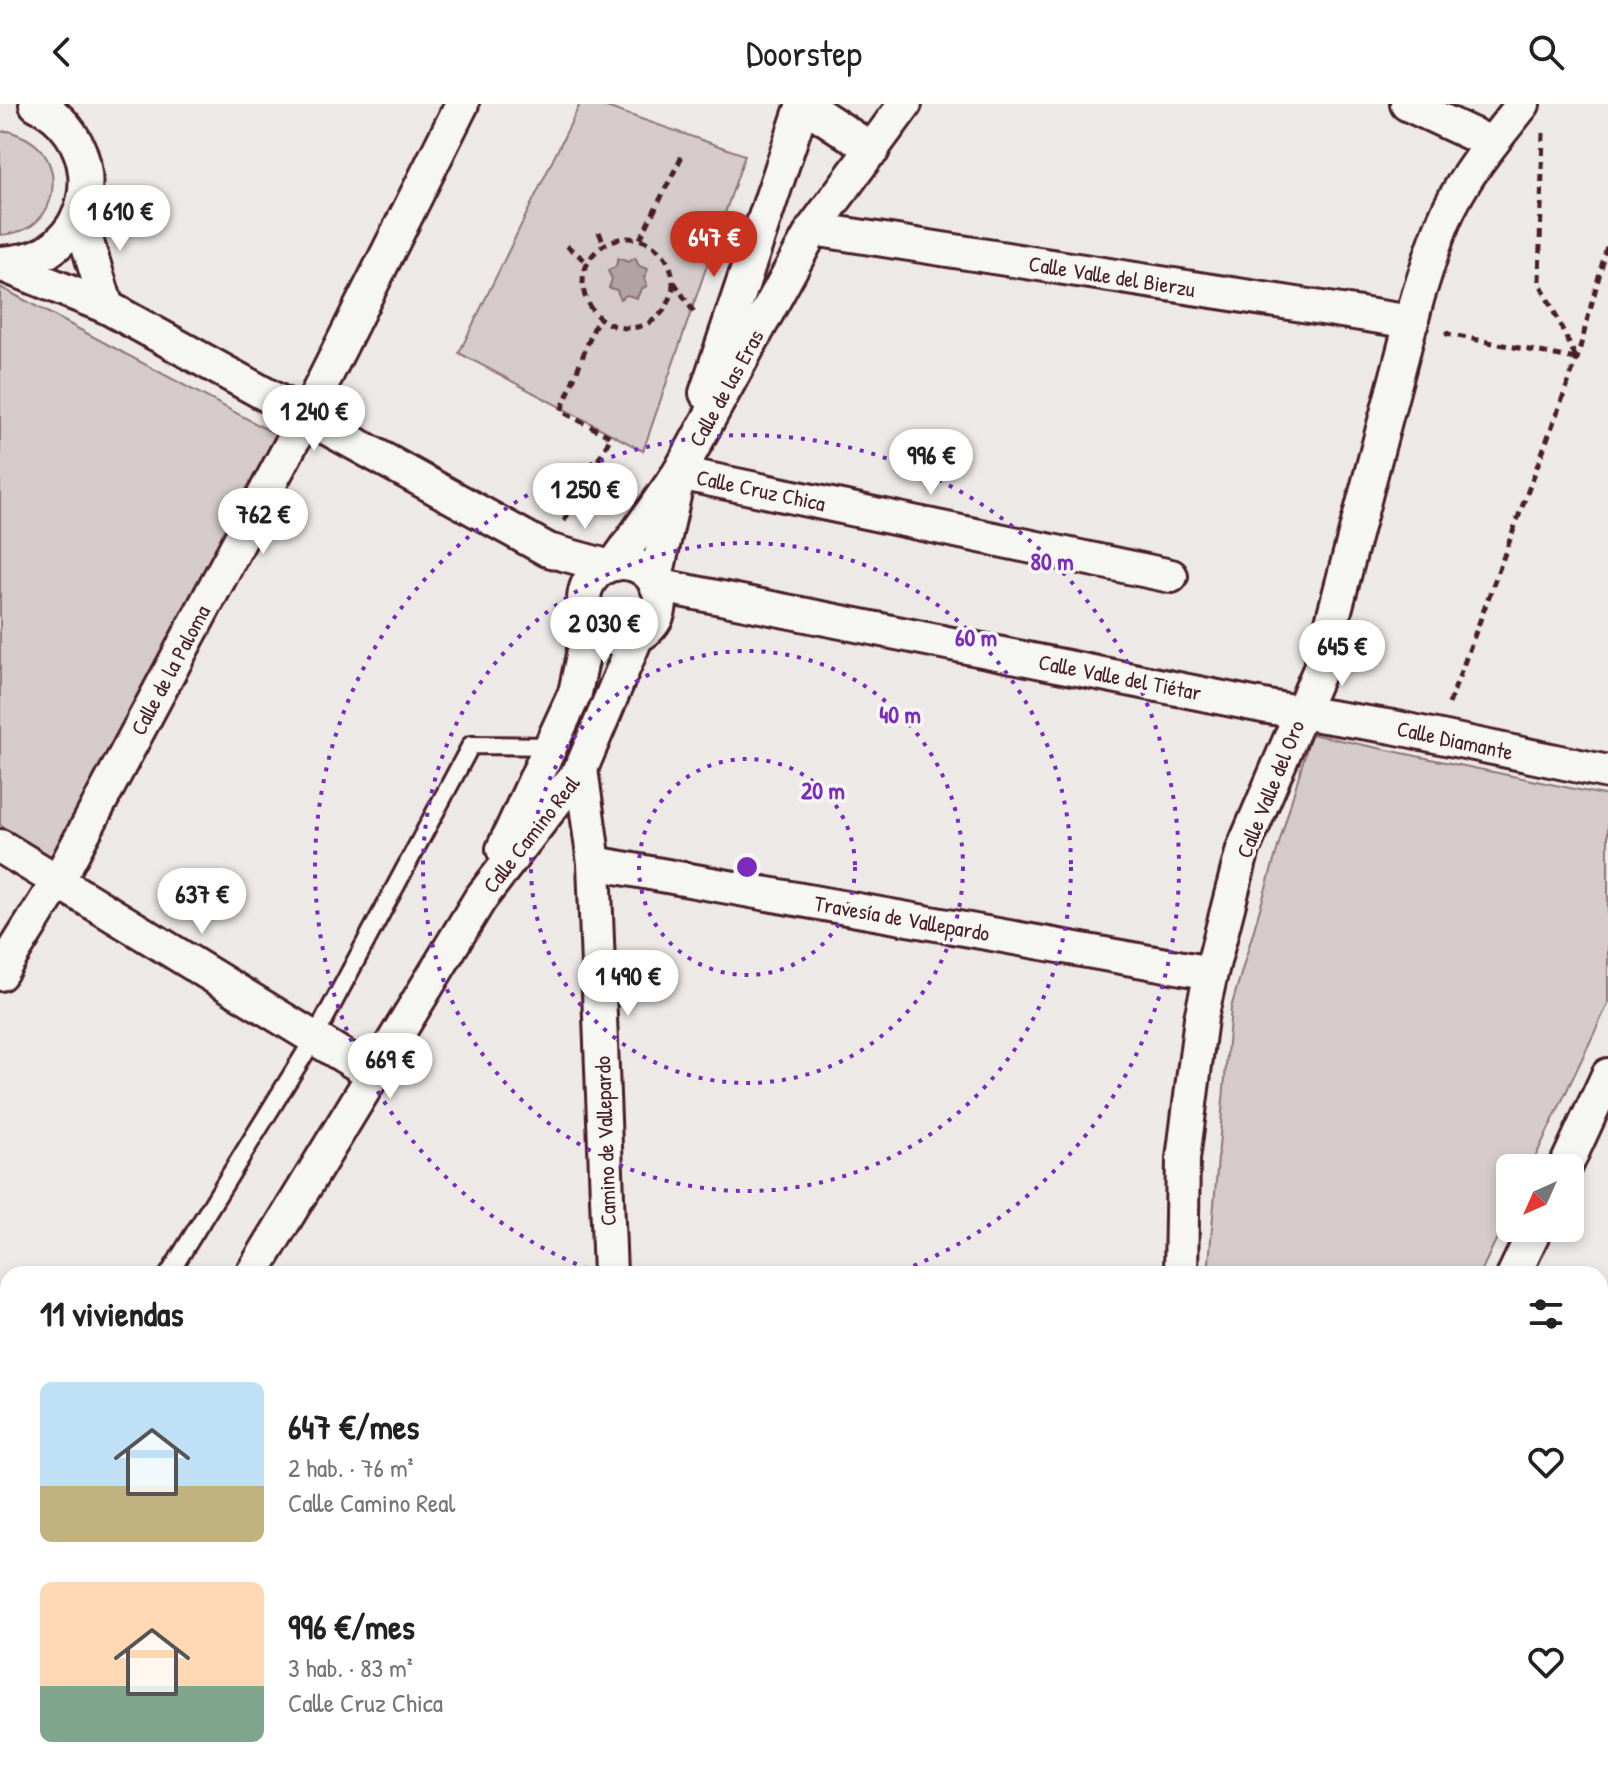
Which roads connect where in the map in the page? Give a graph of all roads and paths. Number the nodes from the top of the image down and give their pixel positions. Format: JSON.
{"nodes":[{"id":1,"x":36,"y":104,"type":"edge"},
{"id":2,"x":462,"y":104,"type":"edge"},
{"id":3,"x":803,"y":104,"type":"edge"},
{"id":4,"x":905,"y":104,"type":"edge"},
{"id":5,"x":1407,"y":104,"type":"edge"},
{"id":6,"x":1520,"y":108,"type":"edge"},
{"id":7,"x":62,"y":113,"type":"edge"},
{"id":8,"x":1491,"y":143,"type":"junction"},
{"id":9,"x":873,"y":150,"type":"junction"},
{"id":10,"x":683,"y":154,"type":"dead end"},
{"id":11,"x":79,"y":216,"type":"junction"},
{"id":12,"x":813,"y":229,"type":"junction"},
{"id":13,"x":599,"y":232,"type":"dead end"},
{"id":14,"x":640,"y":239,"type":"junction"},
{"id":15,"x":1608,"y":242,"type":"edge"},
{"id":16,"x":604,"y":244,"type":"junction"},
{"id":17,"x":567,"y":246,"type":"dead end"},
{"id":18,"x":587,"y":262,"type":"junction"},
{"id":19,"x":0,"y":263,"type":"edge"},
{"id":20,"x":107,"y":307,"type":"junction"},
{"id":21,"x":1415,"y":309,"type":"junction"},
{"id":22,"x":598,"y":318,"type":"junction"},
{"id":23,"x":1577,"y":359,"type":"junction"},
{"id":24,"x":306,"y":416,"type":"junction"},
{"id":25,"x":679,"y":473,"type":"junction"},
{"id":26,"x":548,"y":550,"type":"junction"},
{"id":27,"x":611,"y":565,"type":"junction"},
{"id":28,"x":1171,"y":576,"type":"dead end"},
{"id":29,"x":656,"y":584,"type":"junction"},
{"id":30,"x":585,"y":590,"type":"junction"},
{"id":31,"x":590,"y":622,"type":"junction"},
{"id":32,"x":637,"y":636,"type":"junction"},
{"id":33,"x":1437,"y":703,"type":"dead end"},
{"id":34,"x":1301,"y":712,"type":"junction"},
{"id":35,"x":550,"y":746,"type":"junction"},
{"id":36,"x":581,"y":769,"type":"junction"},
{"id":37,"x":1608,"y":772,"type":"edge"},
{"id":38,"x":0,"y":846,"type":"edge"},
{"id":39,"x":594,"y":863,"type":"junction"},
{"id":40,"x":58,"y":881,"type":"junction"},
{"id":41,"x":480,"y":899,"type":"junction"},
{"id":42,"x":1211,"y":973,"type":"junction"},
{"id":43,"x":0,"y":974,"type":"edge"},
{"id":44,"x":315,"y":1037,"type":"junction"},
{"id":45,"x":373,"y":1074,"type":"junction"},
{"id":46,"x":1608,"y":1075,"type":"edge"},
{"id":47,"x":1571,"y":1154,"type":"edge"},
{"id":48,"x":1529,"y":1242,"type":"edge"},
{"id":49,"x":174,"y":1266,"type":"edge"},
{"id":50,"x":257,"y":1266,"type":"edge"},
{"id":51,"x":610,"y":1266,"type":"edge"},
{"id":52,"x":1181,"y":1266,"type":"edge"},
{"id":53,"x":1518,"y":1266,"type":"edge"}],
"edges":[{"from":1,"to":7,"type":"street"},
{"from":2,"to":24,"type":"street","name":"Calle de la Paloma"},
{"from":3,"to":9,"type":"street"},
{"from":3,"to":25,"type":"street"},
{"from":4,"to":9,"type":"street","name":"Calle de las Eras"},
{"from":5,"to":8,"type":"street"},
{"from":6,"to":8,"type":"street","name":"Calle Valle del Oro"},
{"from":6,"to":23,"type":"path"},
{"from":7,"to":11,"type":"street"},
{"from":8,"to":21,"type":"street","name":"Calle Valle del Oro"},
{"from":9,"to":12,"type":"street","name":"Calle de las Eras"},
{"from":10,"to":14,"type":"path"},
{"from":11,"to":19,"type":"street"},
{"from":11,"to":20,"type":"street"},
{"from":12,"to":21,"type":"street","name":"Calle Valle del Bierzu"},
{"from":12,"to":25,"type":"street","name":"Calle de las Eras"},
{"from":13,"to":16,"type":"path"},
{"from":14,"to":16,"type":"path"},
{"from":14,"to":22,"type":"path"},
{"from":15,"to":23,"type":"path"},
{"from":16,"to":18,"type":"path"},
{"from":17,"to":18,"type":"path"},
{"from":18,"to":22,"type":"path"},
{"from":19,"to":20,"type":"street"},
{"from":20,"to":24,"type":"street"},
{"from":21,"to":23,"type":"path"},
{"from":21,"to":34,"type":"street","name":"Calle Valle del Oro"},
{"from":22,"to":26,"type":"path"},
{"from":23,"to":33,"type":"path"},
{"from":24,"to":26,"type":"street"},
{"from":24,"to":40,"type":"street","name":"Calle de la Paloma"},
{"from":25,"to":27,"type":"street"},
{"from":25,"to":28,"type":"street","name":"Calle Cruz Chica"},
{"from":25,"to":29,"type":"street"},
{"from":26,"to":27,"type":"street"},
{"from":26,"to":30,"type":"street"},
{"from":27,"to":29,"type":"street"},
{"from":27,"to":30,"type":"street"},
{"from":29,"to":32,"type":"street"},
{"from":29,"to":34,"type":"street","name":"Calle Valle del Tiétar"},
{"from":30,"to":31,"type":"street"},
{"from":31,"to":32,"type":"street"},
{"from":31,"to":35,"type":"street","name":"Calle Camino Real"},
{"from":32,"to":36,"type":"street","name":"Calle Camino Real"},
{"from":34,"to":37,"type":"street","name":"Calle Diamante"},
{"from":34,"to":42,"type":"street","name":"Calle Valle del Oro"},
{"from":35,"to":41,"type":"street","name":"Calle Camino Real"},
{"from":35,"to":44,"type":"lane"},
{"from":36,"to":39,"type":"street","name":"Camino de Vallepardo"},
{"from":36,"to":41,"type":"street","name":"Calle Camino Real"},
{"from":38,"to":40,"type":"street"},
{"from":39,"to":42,"type":"street","name":"Travesía de Vallepardo"},
{"from":39,"to":51,"type":"street","name":"Camino de Vallepardo"},
{"from":40,"to":43,"type":"street","name":"Calle de la Paloma"},
{"from":40,"to":44,"type":"street"},
{"from":41,"to":45,"type":"street","name":"Calle Camino Real"},
{"from":42,"to":52,"type":"street","name":"Calle Valle del Oro"},
{"from":44,"to":45,"type":"street"},
{"from":44,"to":49,"type":"lane"},
{"from":45,"to":50,"type":"street","name":"Calle Camino Real"},
{"from":46,"to":47,"type":"street"},
{"from":48,"to":53,"type":"street"}]}
